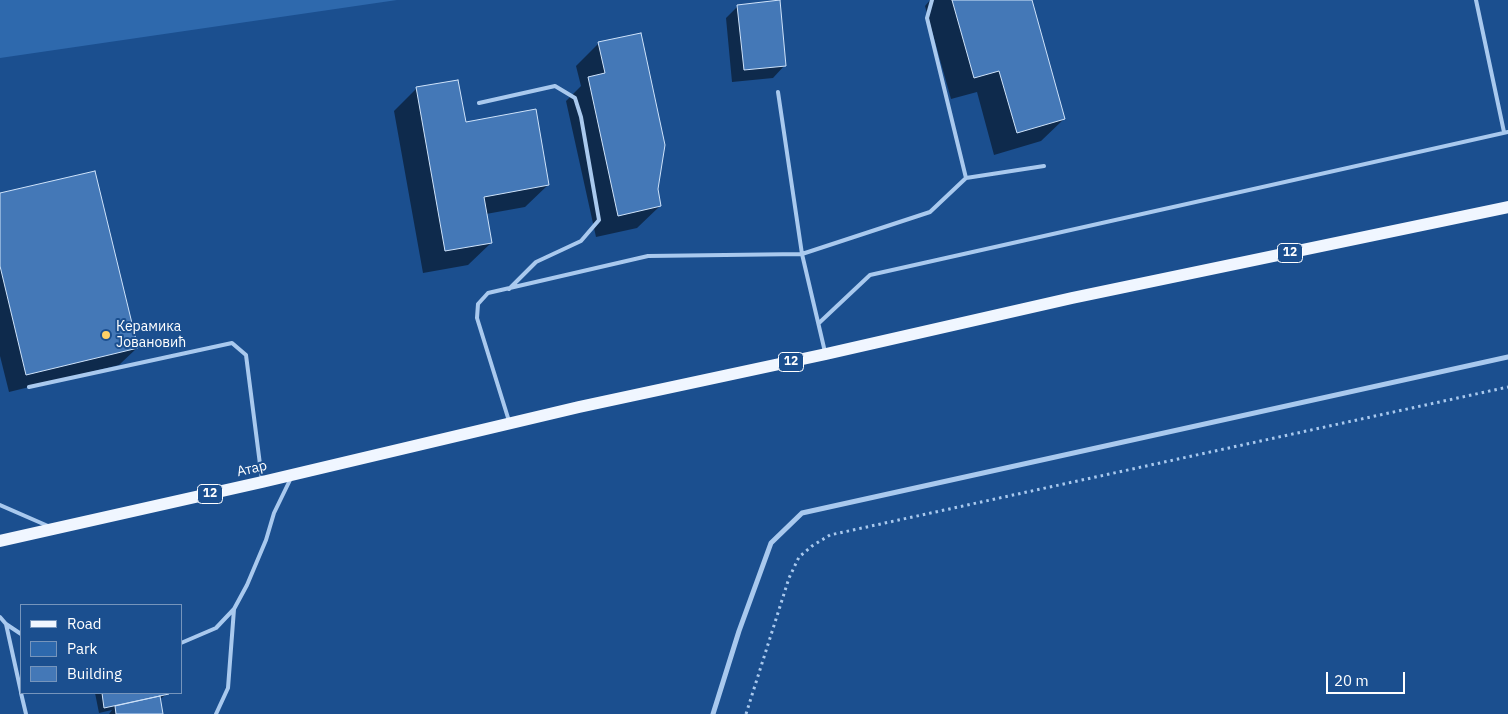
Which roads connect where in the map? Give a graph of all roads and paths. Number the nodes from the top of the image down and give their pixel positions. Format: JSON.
{"nodes":[{"id":1,"x":932,"y":0,"type":"edge"},
{"id":2,"x":1476,"y":0,"type":"edge"},
{"id":3,"x":778,"y":92,"type":"dead end"},
{"id":4,"x":479,"y":103,"type":"dead end"},
{"id":5,"x":1506,"y":132,"type":"edge"},
{"id":6,"x":1044,"y":166,"type":"dead end"},
{"id":7,"x":966,"y":178,"type":"junction"},
{"id":8,"x":1508,"y":207,"type":"edge"},
{"id":9,"x":802,"y":254,"type":"junction"},
{"id":10,"x":510,"y":289,"type":"junction"},
{"id":11,"x":819,"y":323,"type":"junction"},
{"id":12,"x":826,"y":354,"type":"junction"},
{"id":13,"x":1508,"y":358,"type":"edge"},
{"id":14,"x":29,"y":387,"type":"dead end"},
{"id":15,"x":1508,"y":387,"type":"edge"},
{"id":16,"x":510,"y":424,"type":"junction"},
{"id":17,"x":293,"y":474,"type":"junction"},
{"id":18,"x":262,"y":482,"type":"junction"},
{"id":19,"x":0,"y":506,"type":"edge"},
{"id":20,"x":55,"y":529,"type":"junction"},
{"id":21,"x":0,"y":541,"type":"edge"},
{"id":22,"x":234,"y":609,"type":"junction"},
{"id":23,"x":0,"y":617,"type":"edge"},
{"id":24,"x":6,"y":624,"type":"junction"},
{"id":25,"x":20,"y":633,"type":"edge"},
{"id":26,"x":182,"y":644,"type":"edge"},
{"id":27,"x":20,"y":687,"type":"edge"},
{"id":28,"x":21,"y":694,"type":"edge"},
{"id":29,"x":26,"y":714,"type":"edge"},
{"id":30,"x":216,"y":714,"type":"edge"},
{"id":31,"x":713,"y":714,"type":"edge"},
{"id":32,"x":746,"y":714,"type":"edge"}],
"edges":[{"from":1,"to":7,"type":"lane"},
{"from":2,"to":5,"type":"lane"},
{"from":3,"to":9,"type":"lane"},
{"from":4,"to":10,"type":"lane"},
{"from":5,"to":11,"type":"lane"},
{"from":6,"to":7,"type":"lane"},
{"from":7,"to":9,"type":"lane"},
{"from":8,"to":12,"type":"main road","number":"12"},
{"from":9,"to":10,"type":"lane"},
{"from":9,"to":11,"type":"lane"},
{"from":10,"to":16,"type":"lane"},
{"from":11,"to":12,"type":"lane"},
{"from":12,"to":16,"type":"main road","number":"12"},
{"from":13,"to":31,"type":"street"},
{"from":14,"to":18,"type":"lane"},
{"from":15,"to":32,"type":"path"},
{"from":16,"to":17,"type":"main road","name":"Атар","number":"12"},
{"from":17,"to":18,"type":"main road","name":"Атар","number":"12"},
{"from":17,"to":22,"type":"lane"},
{"from":18,"to":20,"type":"main road","name":"Атар","number":"12"},
{"from":19,"to":20,"type":"lane"},
{"from":20,"to":21,"type":"main road","name":"Атар","number":"12"},
{"from":22,"to":26,"type":"lane"},
{"from":22,"to":30,"type":"lane"},
{"from":23,"to":24,"type":"lane"},
{"from":24,"to":25,"type":"lane"},
{"from":24,"to":27,"type":"lane"},
{"from":28,"to":29,"type":"lane"}]}
